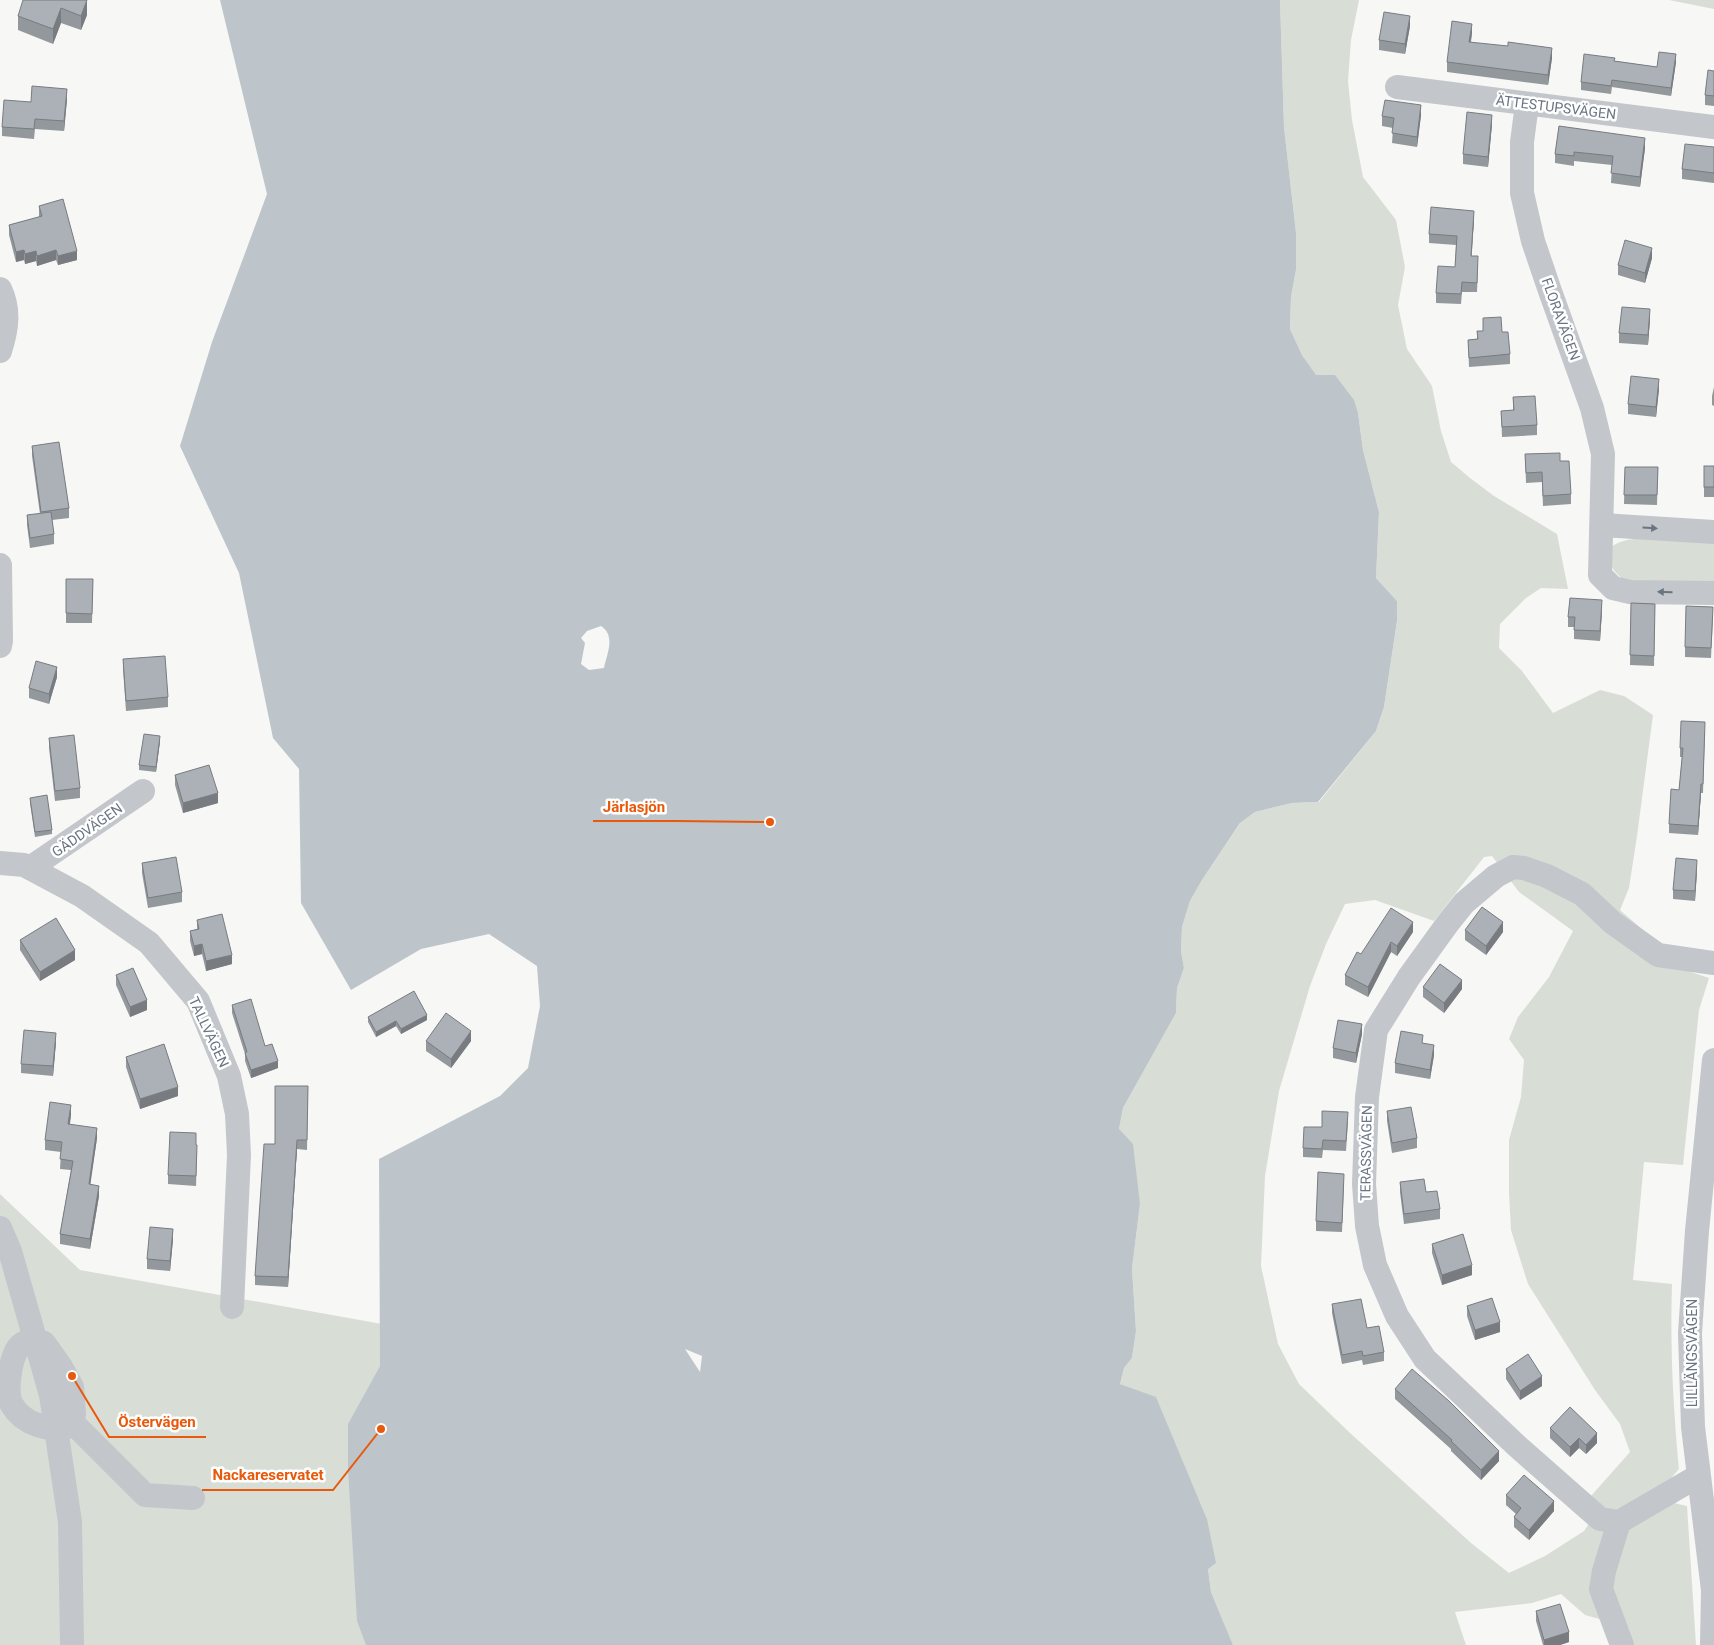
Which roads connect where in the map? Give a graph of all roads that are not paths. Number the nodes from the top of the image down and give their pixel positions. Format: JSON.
{"nodes":[{"id":1,"x":1397,"y":88,"type":"dead end"},
{"id":2,"x":1526,"y":104,"type":"junction"},
{"id":3,"x":1714,"y":127,"type":"edge"},
{"id":4,"x":0,"y":289,"type":"edge"},
{"id":5,"x":0,"y":351,"type":"edge"},
{"id":6,"x":1602,"y":530,"type":"junction"},
{"id":7,"x":1714,"y":532,"type":"edge"},
{"id":8,"x":0,"y":565,"type":"edge"},
{"id":9,"x":1714,"y":593,"type":"edge"},
{"id":10,"x":0,"y":646,"type":"edge"},
{"id":11,"x":143,"y":791,"type":"dead end"},
{"id":12,"x":0,"y":863,"type":"edge"},
{"id":13,"x":30,"y":868,"type":"junction"},
{"id":14,"x":1714,"y":963,"type":"edge"},
{"id":15,"x":1714,"y":1060,"type":"edge"},
{"id":16,"x":0,"y":1228,"type":"edge"},
{"id":17,"x":232,"y":1307,"type":"dead end"},
{"id":18,"x":35,"y":1340,"type":"junction"},
{"id":19,"x":63,"y":1425,"type":"junction"},
{"id":20,"x":1698,"y":1476,"type":"junction"},
{"id":21,"x":193,"y":1498,"type":"dead end"},
{"id":22,"x":1619,"y":1522,"type":"junction"},
{"id":23,"x":72,"y":1645,"type":"edge"},
{"id":24,"x":1622,"y":1645,"type":"edge"},
{"id":25,"x":1712,"y":1645,"type":"edge"}],
"edges":[{"from":1,"to":2,"type":"street","name":"ÄTTESTUPSVÄGEN"},
{"from":2,"to":3,"type":"street","name":"ÄTTESTUPSVÄGEN"},
{"from":2,"to":6,"type":"street","name":"FLORAVÄGEN"},
{"from":4,"to":5,"type":"street"},
{"from":6,"to":7,"type":"street","one_way":true},
{"from":9,"to":6,"type":"street","name":"FLORAVÄGEN","one_way":true},
{"from":8,"to":10,"type":"street"},
{"from":11,"to":13,"type":"street","name":"GÄDDVÄGEN"},
{"from":12,"to":13,"type":"street","name":"TALLVÄGEN"},
{"from":13,"to":17,"type":"street","name":"TALLVÄGEN"},
{"from":14,"to":22,"type":"street","name":"TERASSVÄGEN"},
{"from":15,"to":20,"type":"street","name":"LILLÄNGSVÄGEN"},
{"from":16,"to":18,"type":"street"},
{"from":18,"to":19,"type":"street"},
{"from":18,"to":19,"type":"street"},
{"from":19,"to":21,"type":"street"},
{"from":19,"to":23,"type":"street"},
{"from":20,"to":22,"type":"street"},
{"from":20,"to":25,"type":"street","name":"LILLÄNGSVÄGEN"},
{"from":22,"to":24,"type":"street"}]}
